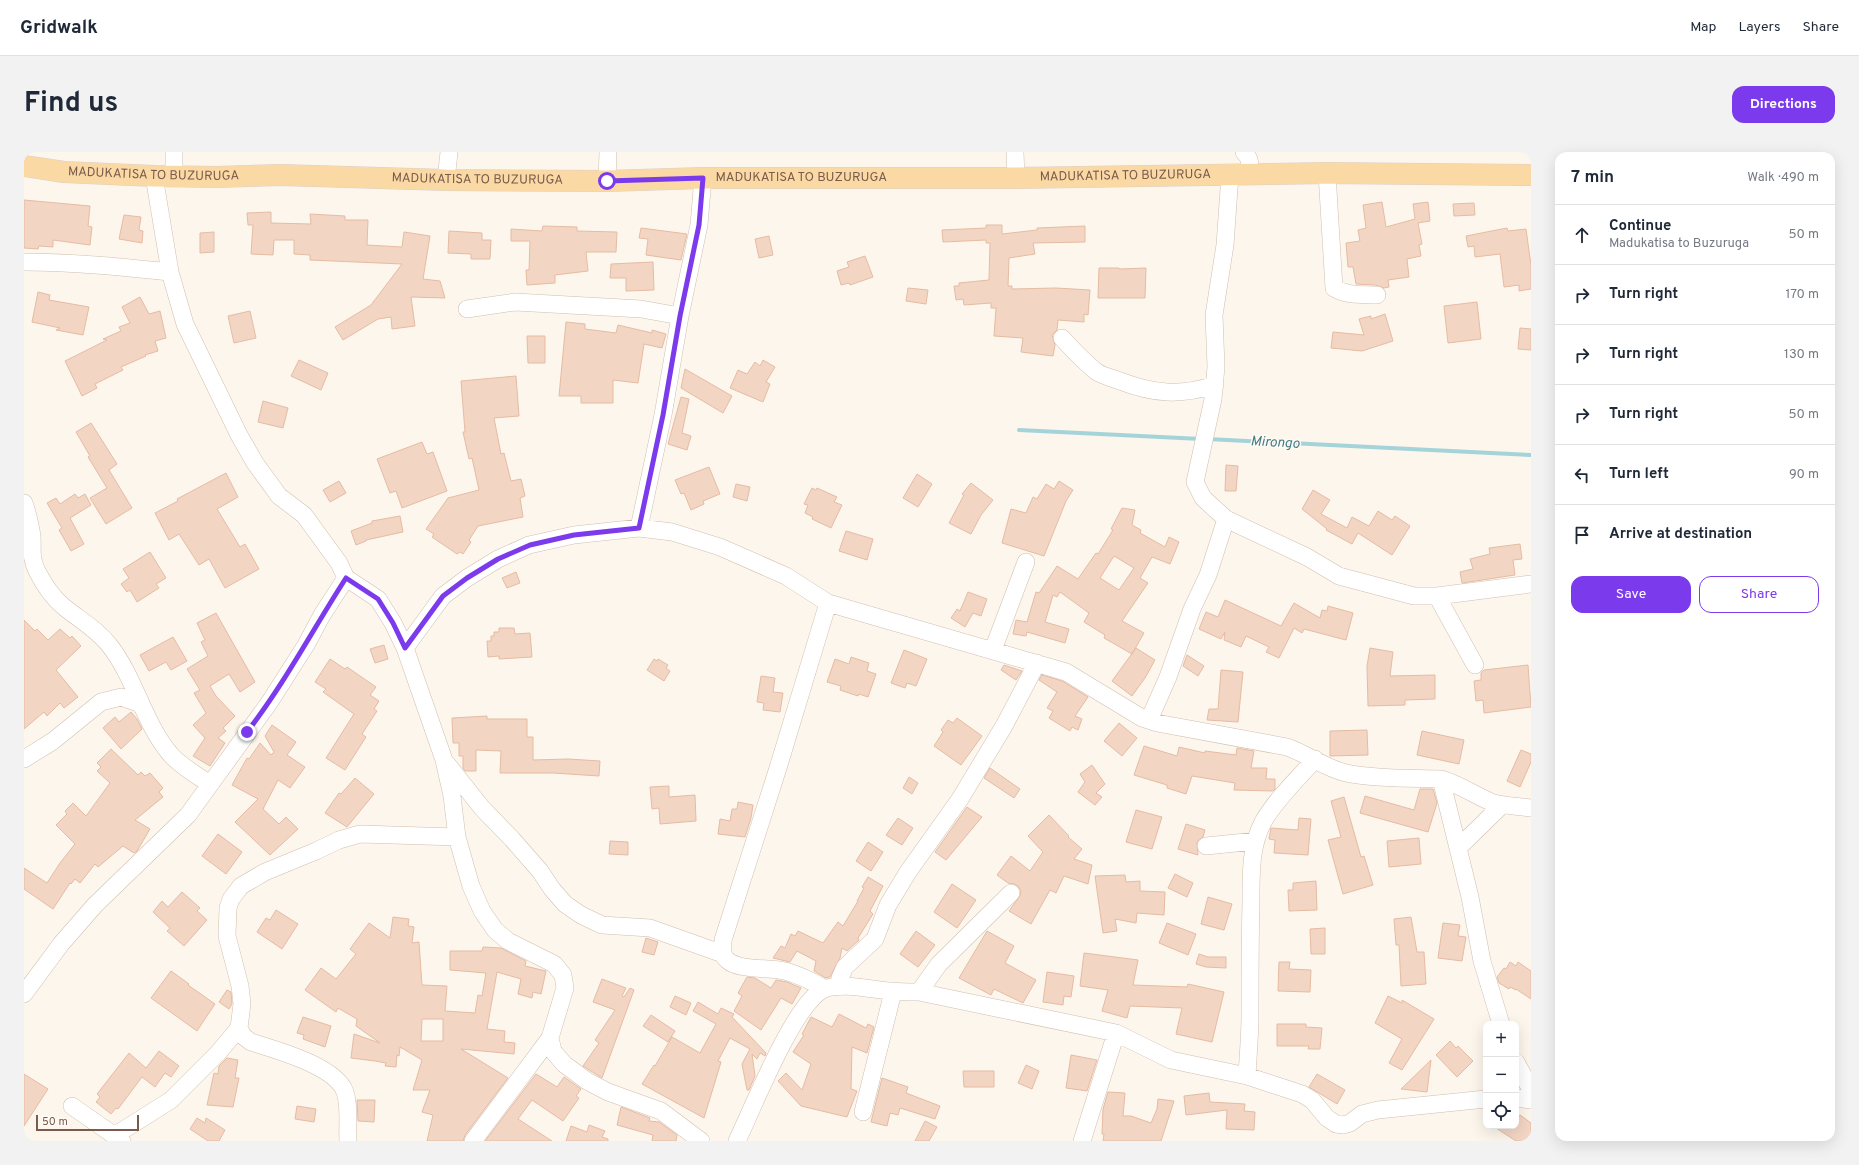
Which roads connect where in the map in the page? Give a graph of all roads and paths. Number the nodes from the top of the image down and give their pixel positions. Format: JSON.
{"nodes":[{"id":1,"x":174,"y":152,"type":"edge"},
{"id":2,"x":449,"y":152,"type":"edge"},
{"id":3,"x":608,"y":152,"type":"edge"},
{"id":4,"x":1015,"y":152,"type":"edge"},
{"id":5,"x":1244,"y":152,"type":"edge"},
{"id":6,"x":24,"y":166,"type":"edge"},
{"id":7,"x":1327,"y":173,"type":"junction"},
{"id":8,"x":1240,"y":174,"type":"junction"},
{"id":9,"x":1531,"y":175,"type":"edge"},
{"id":10,"x":164,"y":176,"type":"junction"},
{"id":11,"x":703,"y":178,"type":"junction"},
{"id":12,"x":1016,"y":178,"type":"junction"},
{"id":13,"x":446,"y":180,"type":"junction"},
{"id":14,"x":607,"y":181,"type":"junction"},
{"id":15,"x":24,"y":262,"type":"edge"},
{"id":16,"x":170,"y":272,"type":"junction"},
{"id":17,"x":1376,"y":295,"type":"dead end"},
{"id":18,"x":468,"y":309,"type":"dead end"},
{"id":19,"x":680,"y":316,"type":"junction"},
{"id":20,"x":1062,"y":338,"type":"dead end"},
{"id":21,"x":1215,"y":385,"type":"junction"},
{"id":22,"x":24,"y":503,"type":"edge"},
{"id":23,"x":1226,"y":519,"type":"junction"},
{"id":24,"x":639,"y":528,"type":"junction"},
{"id":25,"x":1026,"y":562,"type":"dead end"},
{"id":26,"x":346,"y":578,"type":"junction"},
{"id":27,"x":1531,"y":584,"type":"edge"},
{"id":28,"x":1437,"y":596,"type":"junction"},
{"id":29,"x":828,"y":602,"type":"junction"},
{"id":30,"x":405,"y":648,"type":"junction"},
{"id":31,"x":992,"y":650,"type":"junction"},
{"id":32,"x":1037,"y":663,"type":"junction"},
{"id":33,"x":1475,"y":665,"type":"dead end"},
{"id":34,"x":141,"y":704,"type":"junction"},
{"id":35,"x":1149,"y":720,"type":"junction"},
{"id":36,"x":24,"y":758,"type":"edge"},
{"id":37,"x":1315,"y":759,"type":"junction"},
{"id":38,"x":444,"y":760,"type":"junction"},
{"id":39,"x":1441,"y":779,"type":"junction"},
{"id":40,"x":210,"y":784,"type":"junction"},
{"id":41,"x":1502,"y":805,"type":"junction"},
{"id":42,"x":1531,"y":808,"type":"edge"},
{"id":43,"x":457,"y":837,"type":"junction"},
{"id":44,"x":1256,"y":841,"type":"junction"},
{"id":45,"x":1206,"y":846,"type":"dead end"},
{"id":46,"x":1458,"y":848,"type":"junction"},
{"id":47,"x":1011,"y":893,"type":"dead end"},
{"id":48,"x":723,"y":954,"type":"junction"},
{"id":49,"x":832,"y":988,"type":"junction"},
{"id":50,"x":893,"y":992,"type":"junction"},
{"id":51,"x":918,"y":992,"type":"junction"},
{"id":52,"x":24,"y":994,"type":"edge"},
{"id":53,"x":1500,"y":1021,"type":"edge"},
{"id":54,"x":239,"y":1028,"type":"junction"},
{"id":55,"x":1116,"y":1033,"type":"junction"},
{"id":56,"x":550,"y":1038,"type":"junction"},
{"id":57,"x":1519,"y":1068,"type":"edge"},
{"id":58,"x":1247,"y":1076,"type":"junction"},
{"id":59,"x":1531,"y":1090,"type":"edge"},
{"id":60,"x":1519,"y":1098,"type":"edge"},
{"id":61,"x":1483,"y":1099,"type":"edge"},
{"id":62,"x":1531,"y":1100,"type":"edge"},
{"id":63,"x":72,"y":1106,"type":"dead end"},
{"id":64,"x":863,"y":1112,"type":"dead end"},
{"id":65,"x":118,"y":1139,"type":"edge"},
{"id":66,"x":348,"y":1141,"type":"edge"},
{"id":67,"x":473,"y":1141,"type":"edge"},
{"id":68,"x":701,"y":1141,"type":"edge"},
{"id":69,"x":737,"y":1141,"type":"edge"},
{"id":70,"x":1082,"y":1141,"type":"edge"}],
"edges":[{"from":1,"to":10,"type":"street"},
{"from":2,"to":13,"type":"street"},
{"from":3,"to":14,"type":"street"},
{"from":4,"to":12,"type":"street"},
{"from":5,"to":8,"type":"street"},
{"from":6,"to":10,"type":"main road","name":"MADUKATISA TO BUZURUGA"},
{"from":7,"to":8,"type":"main road","name":"MADUKATISA TO BUZURUGA"},
{"from":7,"to":9,"type":"main road","name":"MADUKATISA TO BUZURUGA"},
{"from":7,"to":17,"type":"street"},
{"from":8,"to":12,"type":"main road","name":"MADUKATISA TO BUZURUGA"},
{"from":8,"to":21,"type":"street"},
{"from":10,"to":13,"type":"main road","name":"MADUKATISA TO BUZURUGA"},
{"from":10,"to":16,"type":"street"},
{"from":11,"to":12,"type":"main road","name":"MADUKATISA TO BUZURUGA"},
{"from":11,"to":14,"type":"main road","name":"MADUKATISA TO BUZURUGA"},
{"from":11,"to":19,"type":"street"},
{"from":13,"to":14,"type":"main road","name":"MADUKATISA TO BUZURUGA"},
{"from":15,"to":16,"type":"street"},
{"from":16,"to":26,"type":"street"},
{"from":18,"to":19,"type":"street"},
{"from":19,"to":24,"type":"street"},
{"from":20,"to":21,"type":"street"},
{"from":21,"to":23,"type":"street"},
{"from":22,"to":34,"type":"street"},
{"from":23,"to":28,"type":"street"},
{"from":23,"to":35,"type":"street"},
{"from":24,"to":29,"type":"street"},
{"from":24,"to":30,"type":"street"},
{"from":25,"to":31,"type":"street"},
{"from":26,"to":30,"type":"street"},
{"from":26,"to":40,"type":"street"},
{"from":27,"to":28,"type":"street"},
{"from":28,"to":33,"type":"street"},
{"from":29,"to":31,"type":"street"},
{"from":29,"to":48,"type":"street"},
{"from":30,"to":38,"type":"street"},
{"from":31,"to":32,"type":"street"},
{"from":32,"to":35,"type":"street"},
{"from":32,"to":49,"type":"street"},
{"from":34,"to":36,"type":"street"},
{"from":34,"to":40,"type":"street"},
{"from":35,"to":37,"type":"street"},
{"from":37,"to":39,"type":"street"},
{"from":37,"to":44,"type":"street"},
{"from":38,"to":43,"type":"street"},
{"from":38,"to":48,"type":"street"},
{"from":39,"to":41,"type":"street"},
{"from":39,"to":46,"type":"street"},
{"from":40,"to":52,"type":"street"},
{"from":41,"to":42,"type":"street"},
{"from":41,"to":46,"type":"street"},
{"from":43,"to":54,"type":"street"},
{"from":43,"to":56,"type":"street"},
{"from":44,"to":45,"type":"street"},
{"from":44,"to":58,"type":"street"},
{"from":46,"to":53,"type":"street"},
{"from":47,"to":51,"type":"street"},
{"from":48,"to":49,"type":"street"},
{"from":49,"to":50,"type":"street"},
{"from":49,"to":69,"type":"street"},
{"from":50,"to":51,"type":"street"},
{"from":50,"to":64,"type":"street"},
{"from":51,"to":55,"type":"street"},
{"from":54,"to":65,"type":"street"},
{"from":54,"to":66,"type":"street"},
{"from":55,"to":58,"type":"street"},
{"from":55,"to":70,"type":"street"},
{"from":56,"to":67,"type":"street"},
{"from":56,"to":68,"type":"street"},
{"from":57,"to":59,"type":"street"},
{"from":58,"to":61,"type":"street"},
{"from":60,"to":62,"type":"street"},
{"from":63,"to":65,"type":"street"}]}
